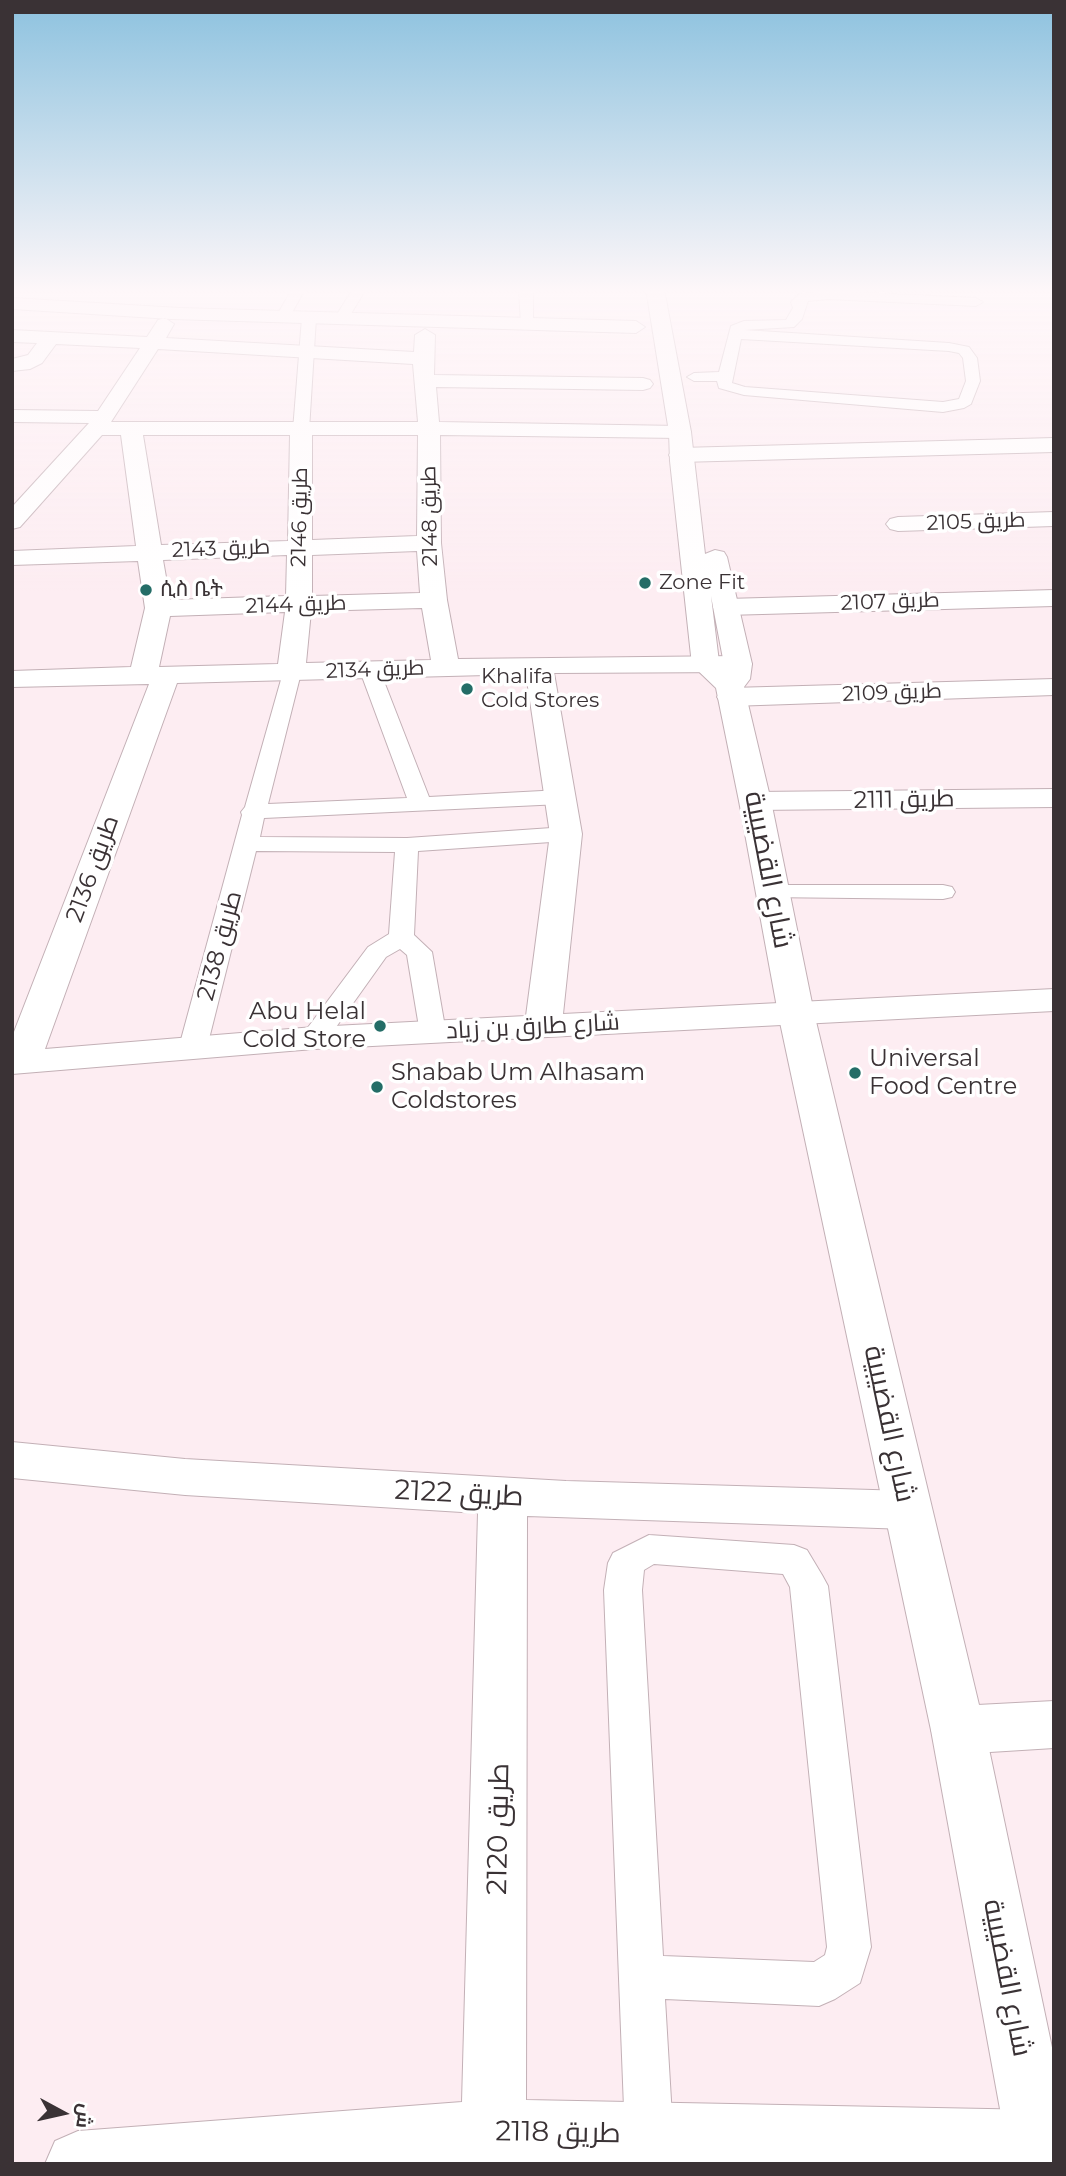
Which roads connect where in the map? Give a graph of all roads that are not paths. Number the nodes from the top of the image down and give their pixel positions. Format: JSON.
{"nodes":[{"id":1,"x":122,"y":391,"type":"edge"},
{"id":2,"x":304,"y":391,"type":"edge"},
{"id":3,"x":426,"y":391,"type":"edge"},
{"id":4,"x":531,"y":391,"type":"edge"},
{"id":5,"x":684,"y":391,"type":"edge"},
{"id":6,"x":691,"y":391,"type":"edge"},
{"id":7,"x":742,"y":391,"type":"edge"},
{"id":8,"x":970,"y":391,"type":"edge"},
{"id":9,"x":697,"y":400,"type":"dead end"},
{"id":10,"x":12,"y":415,"type":"edge"},
{"id":11,"x":100,"y":423,"type":"junction"},
{"id":12,"x":429,"y":428,"type":"junction"},
{"id":13,"x":533,"y":428,"type":"junction"},
{"id":14,"x":131,"y":429,"type":"junction"},
{"id":15,"x":302,"y":430,"type":"junction"},
{"id":16,"x":687,"y":439,"type":"junction"},
{"id":17,"x":1054,"y":446,"type":"edge"},
{"id":18,"x":705,"y":455,"type":"junction"},
{"id":19,"x":706,"y":481,"type":"dead end"},
{"id":20,"x":21,"y":503,"type":"edge"},
{"id":21,"x":709,"y":519,"type":"dead end"},
{"id":22,"x":1054,"y":519,"type":"edge"},
{"id":23,"x":12,"y":522,"type":"edge"},
{"id":24,"x":898,"y":524,"type":"dead end"},
{"id":25,"x":429,"y":543,"type":"junction"},
{"id":26,"x":300,"y":546,"type":"junction"},
{"id":27,"x":151,"y":551,"type":"junction"},
{"id":28,"x":12,"y":558,"type":"edge"},
{"id":29,"x":1054,"y":598,"type":"edge"},
{"id":30,"x":433,"y":600,"type":"junction"},
{"id":31,"x":299,"y":605,"type":"junction"},
{"id":32,"x":726,"y":607,"type":"junction"},
{"id":33,"x":158,"y":608,"type":"junction"},
{"id":34,"x":539,"y":665,"type":"junction"},
{"id":35,"x":446,"y":667,"type":"junction"},
{"id":36,"x":370,"y":671,"type":"junction"},
{"id":37,"x":291,"y":673,"type":"junction"},
{"id":38,"x":154,"y":675,"type":"junction"},
{"id":39,"x":726,"y":678,"type":"junction"},
{"id":40,"x":12,"y":679,"type":"edge"},
{"id":41,"x":1054,"y":687,"type":"edge"},
{"id":42,"x":561,"y":797,"type":"junction"},
{"id":43,"x":1054,"y":798,"type":"edge"},
{"id":44,"x":755,"y":801,"type":"junction"},
{"id":45,"x":421,"y":804,"type":"junction"},
{"id":46,"x":252,"y":812,"type":"junction"},
{"id":47,"x":566,"y":834,"type":"junction"},
{"id":48,"x":246,"y":844,"type":"junction"},
{"id":49,"x":407,"y":845,"type":"junction"},
{"id":50,"x":772,"y":892,"type":"junction"},
{"id":51,"x":943,"y":892,"type":"dead end"},
{"id":52,"x":401,"y":937,"type":"junction"},
{"id":53,"x":1054,"y":1000,"type":"edge"},
{"id":54,"x":796,"y":1013,"type":"junction"},
{"id":55,"x":543,"y":1026,"type":"junction"},
{"id":56,"x":433,"y":1033,"type":"junction"},
{"id":57,"x":314,"y":1038,"type":"junction"},
{"id":58,"x":193,"y":1047,"type":"junction"},
{"id":59,"x":17,"y":1063,"type":"edge"},
{"id":60,"x":12,"y":1460,"type":"edge"},
{"id":61,"x":503,"y":1495,"type":"junction"},
{"id":62,"x":907,"y":1510,"type":"junction"},
{"id":63,"x":1054,"y":1724,"type":"edge"},
{"id":64,"x":958,"y":1730,"type":"junction"},
{"id":65,"x":642,"y":1977,"type":"junction"},
{"id":66,"x":649,"y":2134,"type":"junction"},
{"id":67,"x":492,"y":2148,"type":"edge"},
{"id":68,"x":1041,"y":2153,"type":"edge"},
{"id":69,"x":78,"y":2164,"type":"edge"}],
"edges":[{"from":1,"to":11,"type":"street"},
{"from":2,"to":15,"type":"lane","name":"طريق 2146"},
{"from":3,"to":12,"type":"street","name":"طريق 2148"},
{"from":4,"to":13,"type":"street"},
{"from":5,"to":16,"type":"street","name":"شارع القضيبية"},
{"from":6,"to":9,"type":"street","name":"شارع القضيبية"},
{"from":7,"to":8,"type":"lane"},
{"from":10,"to":11,"type":"street"},
{"from":11,"to":14,"type":"street"},
{"from":11,"to":20,"type":"street"},
{"from":12,"to":13,"type":"street"},
{"from":12,"to":15,"type":"street"},
{"from":12,"to":25,"type":"street","name":"طريق 2148"},
{"from":13,"to":16,"type":"street"},
{"from":14,"to":15,"type":"street"},
{"from":14,"to":27,"type":"street"},
{"from":15,"to":26,"type":"street","name":"طريق 2146"},
{"from":16,"to":18,"type":"street"},
{"from":16,"to":39,"type":"street","name":"شارع القضيبية"},
{"from":17,"to":18,"type":"street"},
{"from":18,"to":19,"type":"street"},
{"from":20,"to":23,"type":"street"},
{"from":21,"to":32,"type":"street","name":"شارع القضيبية"},
{"from":22,"to":24,"type":"street","name":"طريق 2105"},
{"from":25,"to":26,"type":"street","name":"طريق 2143"},
{"from":25,"to":30,"type":"street","name":"طريق 2148"},
{"from":26,"to":27,"type":"street","name":"طريق 2143"},
{"from":26,"to":31,"type":"street","name":"طريق 2146"},
{"from":27,"to":28,"type":"street","name":"طريق 2143"},
{"from":27,"to":33,"type":"street"},
{"from":29,"to":32,"type":"street","name":"طريق 2107"},
{"from":30,"to":31,"type":"street","name":"طريق 2144"},
{"from":30,"to":35,"type":"street","name":"طريق 2148"},
{"from":31,"to":33,"type":"street","name":"طريق 2144"},
{"from":31,"to":37,"type":"street","name":"طريق 2146"},
{"from":32,"to":39,"type":"street","name":"شارع القضيبية"},
{"from":33,"to":38,"type":"street"},
{"from":34,"to":35,"type":"street","name":"طريق 2134"},
{"from":34,"to":39,"type":"street","name":"طريق 2134"},
{"from":34,"to":42,"type":"street"},
{"from":35,"to":36,"type":"street","name":"طريق 2134"},
{"from":36,"to":37,"type":"street","name":"طريق 2134"},
{"from":36,"to":45,"type":"lane"},
{"from":37,"to":38,"type":"street","name":"طريق 2134"},
{"from":37,"to":46,"type":"lane","name":"طريق 2138"},
{"from":38,"to":40,"type":"street","name":"طريق 2134"},
{"from":38,"to":59,"type":"street","name":"طريق 2136"},
{"from":39,"to":41,"type":"street","name":"طريق 2109"},
{"from":39,"to":44,"type":"street","name":"شارع القضيبية"},
{"from":42,"to":45,"type":"lane"},
{"from":42,"to":47,"type":"street"},
{"from":43,"to":44,"type":"street","name":"طريق 2111"},
{"from":44,"to":50,"type":"street","name":"شارع القضيبية"},
{"from":45,"to":46,"type":"lane"},
{"from":46,"to":48,"type":"lane","name":"طريق 2138"},
{"from":47,"to":49,"type":"lane"},
{"from":47,"to":55,"type":"street"},
{"from":48,"to":49,"type":"lane"},
{"from":48,"to":58,"type":"lane","name":"طريق 2138"},
{"from":49,"to":52,"type":"lane"},
{"from":50,"to":51,"type":"lane"},
{"from":50,"to":54,"type":"street","name":"شارع القضيبية"},
{"from":52,"to":56,"type":"lane"},
{"from":52,"to":57,"type":"lane"},
{"from":53,"to":54,"type":"street","name":"شارع طارق بن زياد"},
{"from":54,"to":55,"type":"street","name":"شارع طارق بن زياد"},
{"from":54,"to":62,"type":"street","name":"شارع القضيبية"},
{"from":55,"to":56,"type":"street","name":"شارع طارق بن زياد"},
{"from":56,"to":57,"type":"street","name":"شارع طارق بن زياد"},
{"from":57,"to":58,"type":"street","name":"شارع طارق بن زياد"},
{"from":58,"to":59,"type":"street","name":"شارع طارق بن زياد"},
{"from":60,"to":61,"type":"street","name":"طريق 2122"},
{"from":61,"to":62,"type":"street","name":"طريق 2122"},
{"from":61,"to":67,"type":"street","name":"طريق 2120"},
{"from":62,"to":64,"type":"street","name":"شارع القضيبية"},
{"from":63,"to":64,"type":"street"},
{"from":64,"to":68,"type":"street","name":"شارع القضيبية"},
{"from":65,"to":65,"type":"lane"},
{"from":65,"to":66,"type":"lane"},
{"from":66,"to":67,"type":"street","name":"طريق 2118"},
{"from":66,"to":68,"type":"street","name":"طريق 2118"},
{"from":67,"to":69,"type":"street","name":"طريق 2118"}]}
